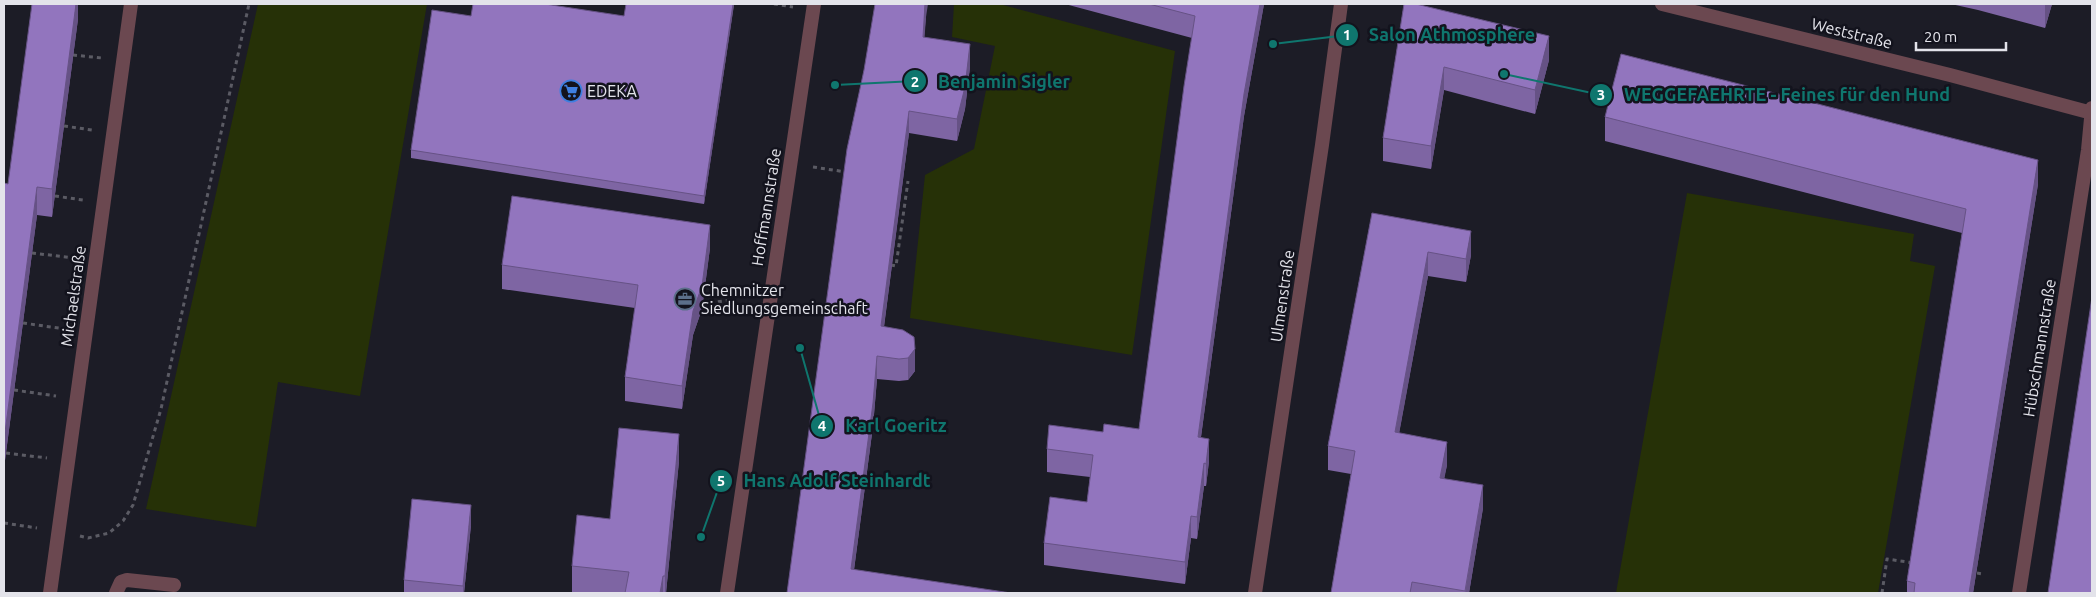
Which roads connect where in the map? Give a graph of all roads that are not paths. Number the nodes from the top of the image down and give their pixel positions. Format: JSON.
{"nodes":[{"id":1,"x":130,"y":4,"type":"edge"},
{"id":2,"x":814,"y":4,"type":"edge"},
{"id":3,"x":1341,"y":4,"type":"edge"},
{"id":4,"x":1662,"y":4,"type":"edge"},
{"id":5,"x":2092,"y":111,"type":"edge"},
{"id":6,"x":174,"y":584,"type":"dead end"},
{"id":7,"x":50,"y":593,"type":"edge"},
{"id":8,"x":116,"y":593,"type":"edge"},
{"id":9,"x":727,"y":593,"type":"edge"},
{"id":10,"x":1255,"y":593,"type":"edge"},
{"id":11,"x":2019,"y":593,"type":"edge"}],
"edges":[{"from":1,"to":7,"type":"street","name":"Michaelstraße"},
{"from":2,"to":9,"type":"street","name":"Hoffmannstraße"},
{"from":3,"to":10,"type":"street","name":"Ulmenstraße"},
{"from":4,"to":5,"type":"street","name":"Weststraße"},
{"from":5,"to":11,"type":"street","name":"Hübschmannstraße"},
{"from":6,"to":8,"type":"street"}]}
